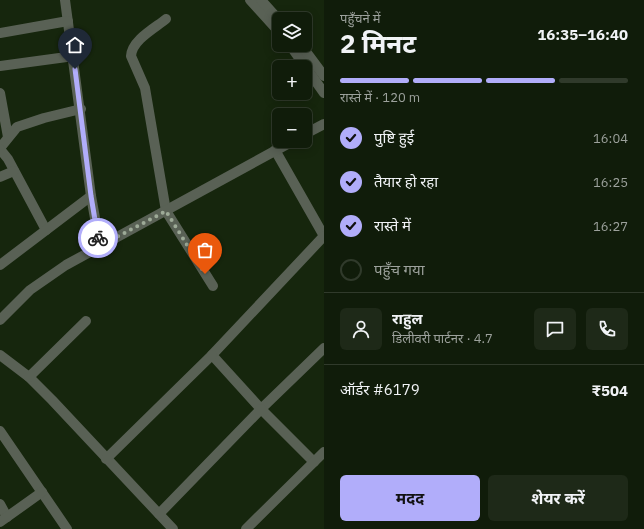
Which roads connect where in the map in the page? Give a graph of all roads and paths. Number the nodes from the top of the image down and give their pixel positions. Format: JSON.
{"nodes":[{"id":1,"x":65,"y":0,"type":"edge"},
{"id":2,"x":250,"y":0,"type":"edge"},
{"id":3,"x":262,"y":0,"type":"edge"},
{"id":4,"x":272,"y":12,"type":"edge"},
{"id":5,"x":166,"y":19,"type":"dead end"},
{"id":6,"x":68,"y":21,"type":"junction"},
{"id":7,"x":272,"y":24,"type":"edge"},
{"id":8,"x":0,"y":33,"type":"edge"},
{"id":9,"x":295,"y":52,"type":"edge"},
{"id":10,"x":307,"y":52,"type":"edge"},
{"id":11,"x":74,"y":56,"type":"junction"},
{"id":12,"x":0,"y":66,"type":"edge"},
{"id":13,"x":322,"y":70,"type":"edge"},
{"id":14,"x":324,"y":92,"type":"edge"},
{"id":15,"x":0,"y":93,"type":"edge"},
{"id":16,"x":81,"y":109,"type":"junction"},
{"id":17,"x":324,"y":124,"type":"edge"},
{"id":18,"x":312,"y":130,"type":"edge"},
{"id":19,"x":8,"y":136,"type":"junction"},
{"id":20,"x":0,"y":148,"type":"edge"},
{"id":21,"x":280,"y":148,"type":"edge"},
{"id":22,"x":276,"y":150,"type":"junction"},
{"id":23,"x":14,"y":171,"type":"junction"},
{"id":24,"x":0,"y":177,"type":"edge"},
{"id":25,"x":91,"y":196,"type":"junction"},
{"id":26,"x":166,"y":211,"type":"junction"},
{"id":27,"x":46,"y":230,"type":"junction"},
{"id":28,"x":324,"y":236,"type":"edge"},
{"id":29,"x":100,"y":246,"type":"junction"},
{"id":30,"x":0,"y":264,"type":"edge"},
{"id":31,"x":213,"y":286,"type":"dead end"},
{"id":32,"x":0,"y":320,"type":"edge"},
{"id":33,"x":86,"y":321,"type":"dead end"},
{"id":34,"x":324,"y":348,"type":"edge"},
{"id":35,"x":0,"y":355,"type":"edge"},
{"id":36,"x":212,"y":355,"type":"junction"},
{"id":37,"x":29,"y":377,"type":"junction"},
{"id":38,"x":261,"y":409,"type":"junction"},
{"id":39,"x":0,"y":431,"type":"edge"},
{"id":40,"x":324,"y":452,"type":"edge"},
{"id":41,"x":106,"y":459,"type":"junction"},
{"id":42,"x":314,"y":462,"type":"junction"},
{"id":43,"x":42,"y":492,"type":"junction"},
{"id":44,"x":0,"y":504,"type":"edge"},
{"id":45,"x":159,"y":514,"type":"junction"},
{"id":46,"x":3,"y":520,"type":"edge"},
{"id":47,"x":67,"y":529,"type":"edge"},
{"id":48,"x":173,"y":529,"type":"edge"},
{"id":49,"x":246,"y":529,"type":"edge"}],
"edges":[{"from":1,"to":6,"type":"street"},
{"from":2,"to":7,"type":"street"},
{"from":3,"to":4,"type":"street"},
{"from":5,"to":26,"type":"street"},
{"from":6,"to":8,"type":"street"},
{"from":6,"to":11,"type":"street"},
{"from":9,"to":14,"type":"street"},
{"from":10,"to":13,"type":"street"},
{"from":11,"to":12,"type":"street"},
{"from":11,"to":16,"type":"street"},
{"from":15,"to":19,"type":"street"},
{"from":16,"to":19,"type":"street"},
{"from":16,"to":25,"type":"street"},
{"from":17,"to":18,"type":"street"},
{"from":19,"to":20,"type":"street"},
{"from":20,"to":23,"type":"street"},
{"from":21,"to":22,"type":"street"},
{"from":22,"to":26,"type":"street"},
{"from":22,"to":28,"type":"street"},
{"from":23,"to":24,"type":"street"},
{"from":23,"to":27,"type":"street"},
{"from":25,"to":27,"type":"street"},
{"from":25,"to":29,"type":"street"},
{"from":26,"to":29,"type":"street"},
{"from":26,"to":31,"type":"street"},
{"from":27,"to":30,"type":"street"},
{"from":28,"to":36,"type":"street"},
{"from":29,"to":32,"type":"street"},
{"from":33,"to":37,"type":"street"},
{"from":34,"to":38,"type":"street"},
{"from":35,"to":37,"type":"street"},
{"from":36,"to":38,"type":"street"},
{"from":36,"to":41,"type":"street"},
{"from":37,"to":41,"type":"street"},
{"from":38,"to":42,"type":"street"},
{"from":38,"to":45,"type":"street"},
{"from":39,"to":43,"type":"street"},
{"from":40,"to":42,"type":"street"},
{"from":41,"to":45,"type":"street"},
{"from":42,"to":49,"type":"street"},
{"from":43,"to":46,"type":"street"},
{"from":43,"to":47,"type":"street"},
{"from":44,"to":46,"type":"street"},
{"from":45,"to":48,"type":"street"}]}
